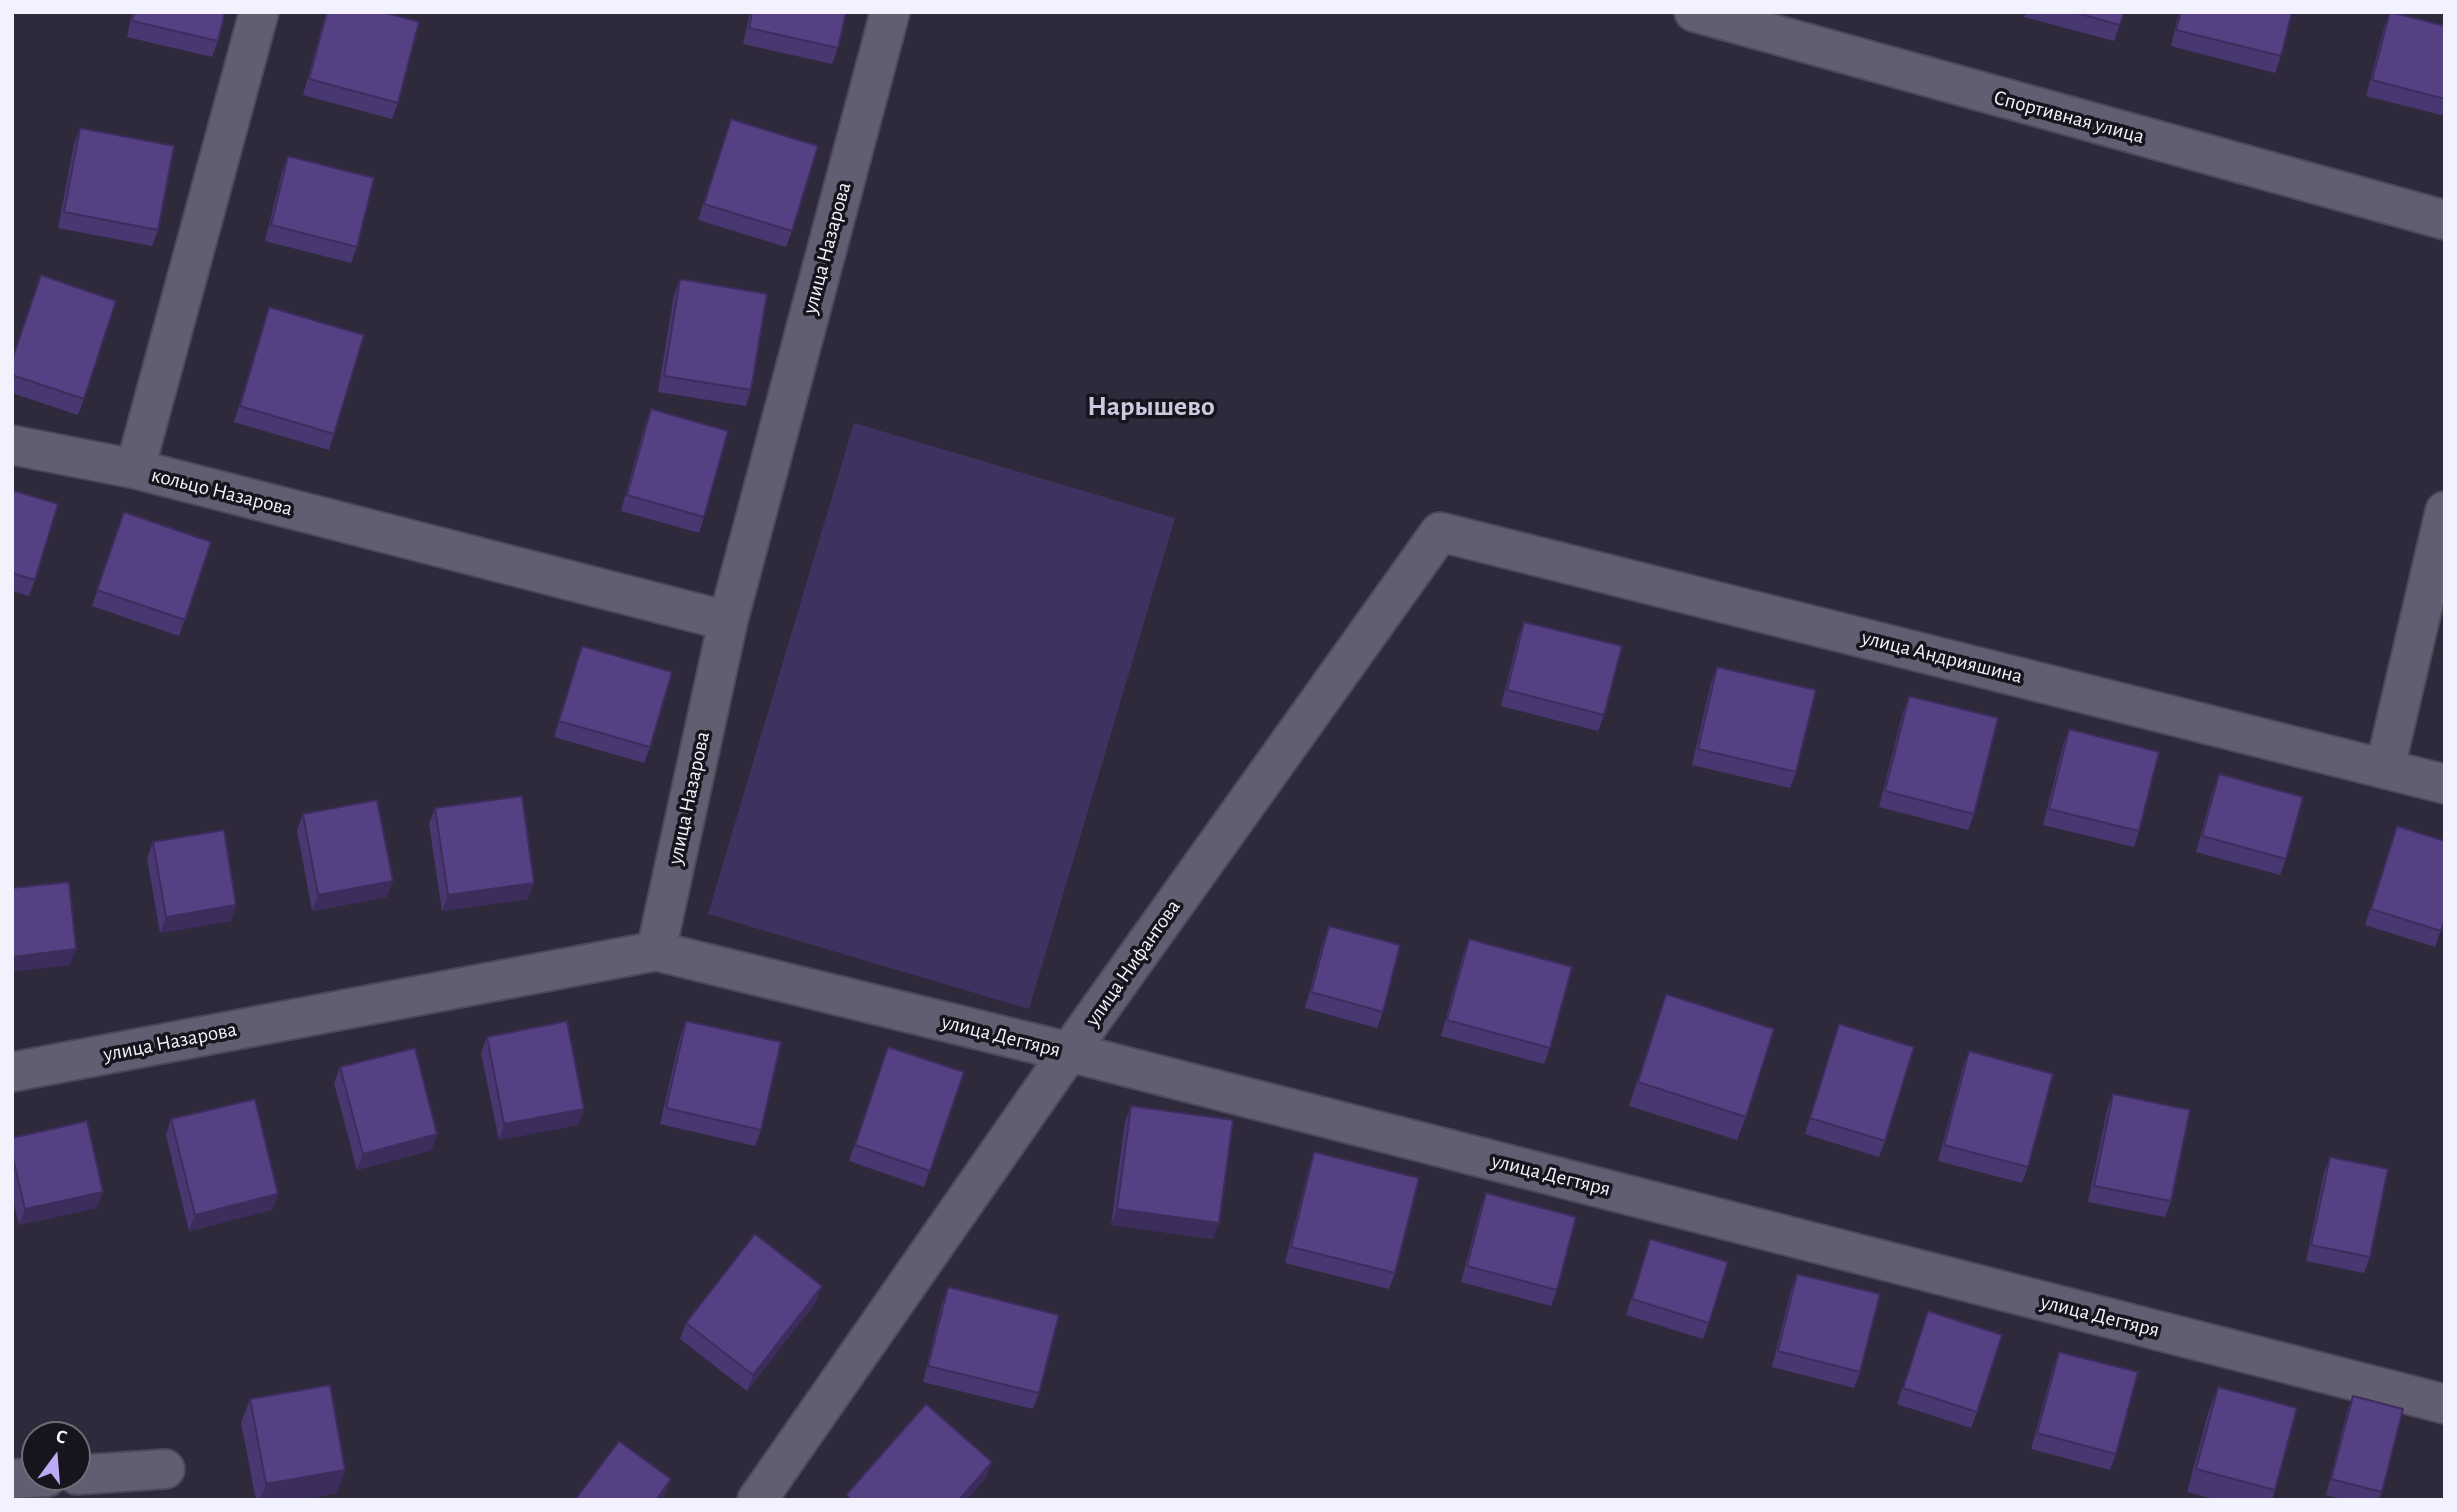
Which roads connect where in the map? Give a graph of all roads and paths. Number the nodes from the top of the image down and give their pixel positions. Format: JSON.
{"nodes":[{"id":1,"x":259,"y":12,"type":"edge"},
{"id":2,"x":890,"y":12,"type":"edge"},
{"id":3,"x":1694,"y":12,"type":"edge"},
{"id":4,"x":1774,"y":23,"type":"edge"},
{"id":5,"x":2445,"y":220,"type":"edge"},
{"id":6,"x":12,"y":445,"type":"edge"},
{"id":7,"x":135,"y":469,"type":"junction"},
{"id":8,"x":2445,"y":511,"type":"edge"},
{"id":9,"x":1440,"y":532,"type":"joint"},
{"id":10,"x":728,"y":621,"type":"junction"},
{"id":11,"x":2385,"y":768,"type":"junction"},
{"id":12,"x":2445,"y":784,"type":"edge"},
{"id":13,"x":656,"y":951,"type":"junction"},
{"id":14,"x":1069,"y":1052,"type":"junction"},
{"id":15,"x":12,"y":1072,"type":"edge"},
{"id":16,"x":2445,"y":1404,"type":"edge"},
{"id":17,"x":165,"y":1469,"type":"dead end"},
{"id":18,"x":91,"y":1474,"type":"edge"},
{"id":19,"x":757,"y":1500,"type":"edge"}],
"edges":[{"from":1,"to":7,"type":"street","name":"кольцо Назарова"},
{"from":2,"to":10,"type":"street","name":"улица Назарова"},
{"from":3,"to":4,"type":"street","name":"Спортивная улица"},
{"from":4,"to":5,"type":"street","name":"Спортивная улица"},
{"from":6,"to":7,"type":"street"},
{"from":7,"to":10,"type":"street","name":"кольцо Назарова"},
{"from":8,"to":11,"type":"street"},
{"from":9,"to":11,"type":"street","name":"улица Андрияшина"},
{"from":9,"to":14,"type":"street","name":"улица Нифантова"},
{"from":10,"to":13,"type":"street","name":"улица Назарова"},
{"from":11,"to":12,"type":"street","name":"улица Андрияшина"},
{"from":13,"to":14,"type":"street","name":"улица Дегтяря"},
{"from":13,"to":15,"type":"street","name":"улица Назарова"},
{"from":14,"to":16,"type":"street","name":"улица Дегтяря"},
{"from":14,"to":19,"type":"street","name":"улица Нифантова"},
{"from":17,"to":18,"type":"street"}]}
